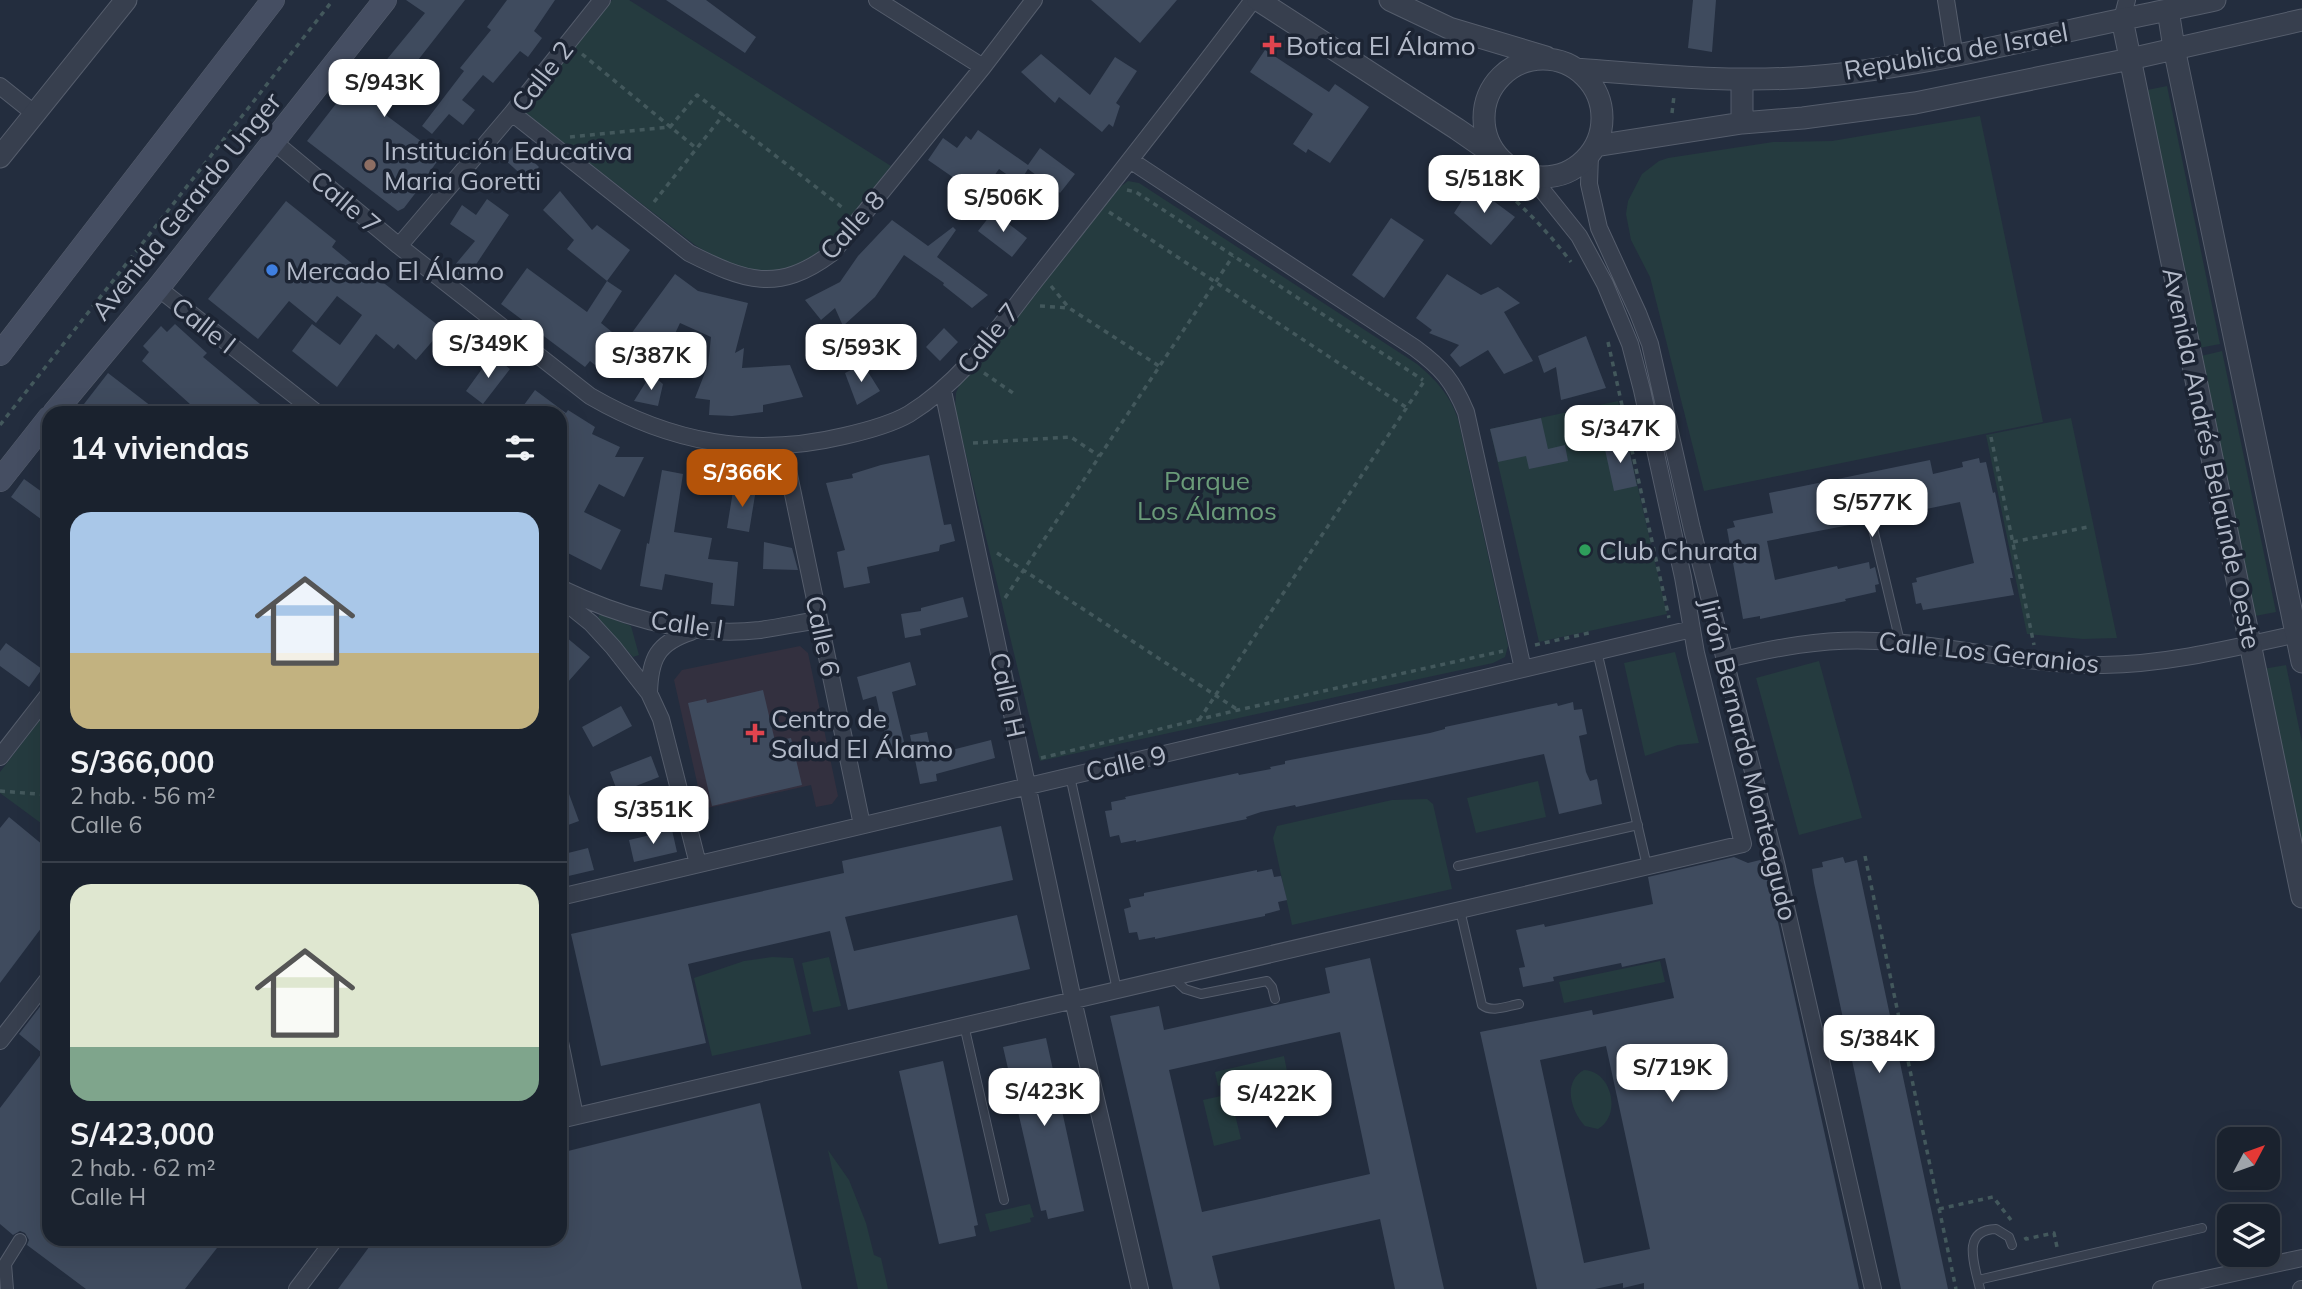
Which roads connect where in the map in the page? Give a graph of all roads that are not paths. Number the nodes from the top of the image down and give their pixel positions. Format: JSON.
{"nodes":[{"id":1,"x":125,"y":0,"type":"edge"},
{"id":2,"x":273,"y":0,"type":"edge"},
{"id":3,"x":385,"y":0,"type":"edge"},
{"id":4,"x":602,"y":0,"type":"edge"},
{"id":5,"x":877,"y":0,"type":"edge"},
{"id":6,"x":1034,"y":0,"type":"edge"},
{"id":7,"x":1255,"y":0,"type":"edge"},
{"id":8,"x":1390,"y":0,"type":"edge"},
{"id":9,"x":1946,"y":0,"type":"edge"},
{"id":10,"x":2215,"y":0,"type":"edge"},
{"id":11,"x":2160,"y":5,"type":"edge"},
{"id":12,"x":2124,"y":10,"type":"edge"},
{"id":13,"x":2302,"y":20,"type":"edge"},
{"id":14,"x":2174,"y":48,"type":"junction"},
{"id":15,"x":1955,"y":57,"type":"junction"},
{"id":16,"x":1548,"y":58,"type":"junction"},
{"id":17,"x":2130,"y":59,"type":"junction"},
{"id":18,"x":984,"y":67,"type":"junction"},
{"id":19,"x":1576,"y":69,"type":"junction"},
{"id":20,"x":1742,"y":79,"type":"junction"},
{"id":21,"x":0,"y":86,"type":"edge"},
{"id":22,"x":512,"y":113,"type":"junction"},
{"id":23,"x":35,"y":114,"type":"junction"},
{"id":24,"x":1742,"y":123,"type":"junction"},
{"id":25,"x":274,"y":142,"type":"junction"},
{"id":26,"x":1592,"y":151,"type":"junction"},
{"id":27,"x":0,"y":157,"type":"edge"},
{"id":28,"x":1130,"y":160,"type":"junction"},
{"id":29,"x":1502,"y":161,"type":"junction"},
{"id":30,"x":1531,"y":176,"type":"junction"},
{"id":31,"x":399,"y":246,"type":"junction"},
{"id":32,"x":158,"y":288,"type":"junction"},
{"id":33,"x":0,"y":354,"type":"edge"},
{"id":34,"x":943,"y":391,"type":"junction"},
{"id":35,"x":61,"y":406,"type":"edge"},
{"id":36,"x":308,"y":406,"type":"edge"},
{"id":37,"x":42,"y":429,"type":"edge"},
{"id":38,"x":783,"y":446,"type":"junction"},
{"id":39,"x":0,"y":480,"type":"edge"},
{"id":40,"x":1871,"y":520,"type":"dead end"},
{"id":41,"x":567,"y":591,"type":"edge"},
{"id":42,"x":567,"y":604,"type":"edge"},
{"id":43,"x":820,"y":620,"type":"junction"},
{"id":44,"x":1692,"y":629,"type":"junction"},
{"id":45,"x":697,"y":630,"type":"junction"},
{"id":46,"x":2299,"y":634,"type":"edge"},
{"id":47,"x":1900,"y":642,"type":"junction"},
{"id":48,"x":2250,"y":644,"type":"junction"},
{"id":49,"x":1597,"y":651,"type":"junction"},
{"id":50,"x":1724,"y":660,"type":"junction"},
{"id":51,"x":2302,"y":662,"type":"edge"},
{"id":52,"x":1523,"y":669,"type":"junction"},
{"id":53,"x":649,"y":693,"type":"junction"},
{"id":54,"x":42,"y":703,"type":"edge"},
{"id":55,"x":0,"y":757,"type":"edge"},
{"id":56,"x":1070,"y":776,"type":"junction"},
{"id":57,"x":1028,"y":786,"type":"junction"},
{"id":58,"x":862,"y":825,"type":"junction"},
{"id":59,"x":1638,"y":825,"type":"junction"},
{"id":60,"x":698,"y":864,"type":"junction"},
{"id":61,"x":1458,"y":866,"type":"dead end"},
{"id":62,"x":1647,"y":866,"type":"junction"},
{"id":63,"x":567,"y":895,"type":"edge"},
{"id":64,"x":2302,"y":897,"type":"edge"},
{"id":65,"x":1460,"y":910,"type":"junction"},
{"id":66,"x":1172,"y":977,"type":"junction"},
{"id":67,"x":42,"y":987,"type":"edge"},
{"id":68,"x":1117,"y":990,"type":"junction"},
{"id":69,"x":1275,"y":999,"type":"dead end"},
{"id":70,"x":1073,"y":1000,"type":"junction"},
{"id":71,"x":1519,"y":1004,"type":"dead end"},
{"id":72,"x":964,"y":1025,"type":"junction"},
{"id":73,"x":0,"y":1041,"type":"edge"},
{"id":74,"x":568,"y":1118,"type":"edge"},
{"id":75,"x":1004,"y":1200,"type":"dead end"},
{"id":76,"x":2202,"y":1228,"type":"dead end"},
{"id":77,"x":20,"y":1240,"type":"dead end"},
{"id":78,"x":2012,"y":1245,"type":"dead end"},
{"id":79,"x":330,"y":1246,"type":"edge"},
{"id":80,"x":2302,"y":1258,"type":"edge"},
{"id":81,"x":1979,"y":1285,"type":"edge"},
{"id":82,"x":7,"y":1289,"type":"edge"},
{"id":83,"x":297,"y":1289,"type":"edge"},
{"id":84,"x":1140,"y":1289,"type":"edge"},
{"id":85,"x":1873,"y":1289,"type":"edge"},
{"id":86,"x":2161,"y":1289,"type":"edge"}],
"edges":[{"from":1,"to":23,"type":"street"},
{"from":2,"to":33,"type":"main road","name":"Avenida Gerardo Unger"},
{"from":3,"to":25,"type":"main road","name":"Avenida Gerardo Unger"},
{"from":4,"to":22,"type":"street","name":"Calle 2"},
{"from":5,"to":18,"type":"street"},
{"from":6,"to":18,"type":"street","name":"Calle 8"},
{"from":7,"to":28,"type":"street","name":"Calle 7"},
{"from":7,"to":29,"type":"street"},
{"from":8,"to":16,"type":"street"},
{"from":9,"to":15,"type":"street"},
{"from":10,"to":11,"type":"street","name":"Republica de Israel"},
{"from":11,"to":12,"type":"street","name":"Republica de Israel"},
{"from":11,"to":14,"type":"street","name":"Avenida Andrés Belaúnde Oeste"},
{"from":12,"to":15,"type":"street","name":"Republica de Israel"},
{"from":12,"to":17,"type":"street","name":"Avenida Andrés Belaúnde Oeste"},
{"from":13,"to":14,"type":"street","name":"Republica de Israel"},
{"from":14,"to":17,"type":"street","name":"Republica de Israel"},
{"from":14,"to":46,"type":"street","name":"Avenida Andrés Belaúnde Oeste"},
{"from":15,"to":20,"type":"street","name":"Republica de Israel"},
{"from":16,"to":19,"type":"street"},
{"from":16,"to":29,"type":"street"},
{"from":17,"to":24,"type":"street","name":"Republica de Israel"},
{"from":17,"to":48,"type":"street","name":"Avenida Andrés Belaúnde Oeste"},
{"from":18,"to":22,"type":"street","name":"Calle 8"},
{"from":19,"to":20,"type":"street","name":"Republica de Israel"},
{"from":19,"to":26,"type":"street"},
{"from":20,"to":24,"type":"street"},
{"from":21,"to":23,"type":"street"},
{"from":22,"to":31,"type":"street","name":"Calle 2"},
{"from":23,"to":27,"type":"street"},
{"from":24,"to":26,"type":"street","name":"Republica de Israel"},
{"from":25,"to":31,"type":"street","name":"Calle 7"},
{"from":25,"to":32,"type":"main road","name":"Avenida Gerardo Unger"},
{"from":26,"to":30,"type":"street"},
{"from":26,"to":50,"type":"street","name":"Jirón Bernardo Monteagudo"},
{"from":28,"to":34,"type":"street","name":"Calle 7"},
{"from":28,"to":52,"type":"street"},
{"from":29,"to":30,"type":"street"},
{"from":30,"to":44,"type":"street","name":"Jirón Bernardo Monteagudo"},
{"from":31,"to":38,"type":"street","name":"Calle 7"},
{"from":32,"to":35,"type":"main road","name":"Avenida Gerardo Unger"},
{"from":32,"to":36,"type":"street","name":"Calle I"},
{"from":34,"to":38,"type":"street","name":"Calle 7"},
{"from":34,"to":57,"type":"street","name":"Calle H"},
{"from":37,"to":39,"type":"main road","name":"Avenida Gerardo Unger"},
{"from":38,"to":43,"type":"street","name":"Calle 6"},
{"from":40,"to":47,"type":"lane"},
{"from":41,"to":45,"type":"street","name":"Calle I"},
{"from":42,"to":53,"type":"street"},
{"from":43,"to":45,"type":"street","name":"Calle I"},
{"from":43,"to":58,"type":"street","name":"Calle 6"},
{"from":44,"to":49,"type":"street","name":"Calle 9"},
{"from":44,"to":62,"type":"street","name":"Jirón Bernardo Monteagudo"},
{"from":45,"to":53,"type":"street"},
{"from":46,"to":48,"type":"street","name":"Calle Los Geranios"},
{"from":46,"to":51,"type":"street","name":"Avenida Andrés Belaúnde Oeste"},
{"from":47,"to":48,"type":"street","name":"Calle Los Geranios"},
{"from":47,"to":50,"type":"street","name":"Calle Los Geranios"},
{"from":48,"to":64,"type":"street","name":"Avenida Andrés Belaúnde Oeste"},
{"from":49,"to":52,"type":"street","name":"Calle 9"},
{"from":49,"to":59,"type":"lane"},
{"from":50,"to":85,"type":"street","name":"Jirón Bernardo Monteagudo"},
{"from":52,"to":56,"type":"street","name":"Calle 9"},
{"from":53,"to":60,"type":"street"},
{"from":54,"to":55,"type":"street"},
{"from":56,"to":57,"type":"street","name":"Calle 9"},
{"from":56,"to":68,"type":"lane"},
{"from":57,"to":58,"type":"street","name":"Calle 9"},
{"from":57,"to":70,"type":"street","name":"Calle H"},
{"from":58,"to":60,"type":"street","name":"Calle 9"},
{"from":59,"to":61,"type":"lane"},
{"from":59,"to":62,"type":"lane"},
{"from":60,"to":63,"type":"street","name":"Calle 9"},
{"from":62,"to":65,"type":"street"},
{"from":65,"to":66,"type":"street"},
{"from":65,"to":71,"type":"lane"},
{"from":66,"to":68,"type":"street"},
{"from":66,"to":69,"type":"lane"},
{"from":67,"to":73,"type":"street"},
{"from":68,"to":70,"type":"street"},
{"from":70,"to":72,"type":"street"},
{"from":70,"to":84,"type":"street","name":"Calle H"},
{"from":72,"to":74,"type":"street"},
{"from":72,"to":75,"type":"lane"},
{"from":76,"to":81,"type":"lane"},
{"from":77,"to":82,"type":"street"},
{"from":78,"to":81,"type":"lane"},
{"from":79,"to":83,"type":"street"},
{"from":80,"to":86,"type":"street"}]}
